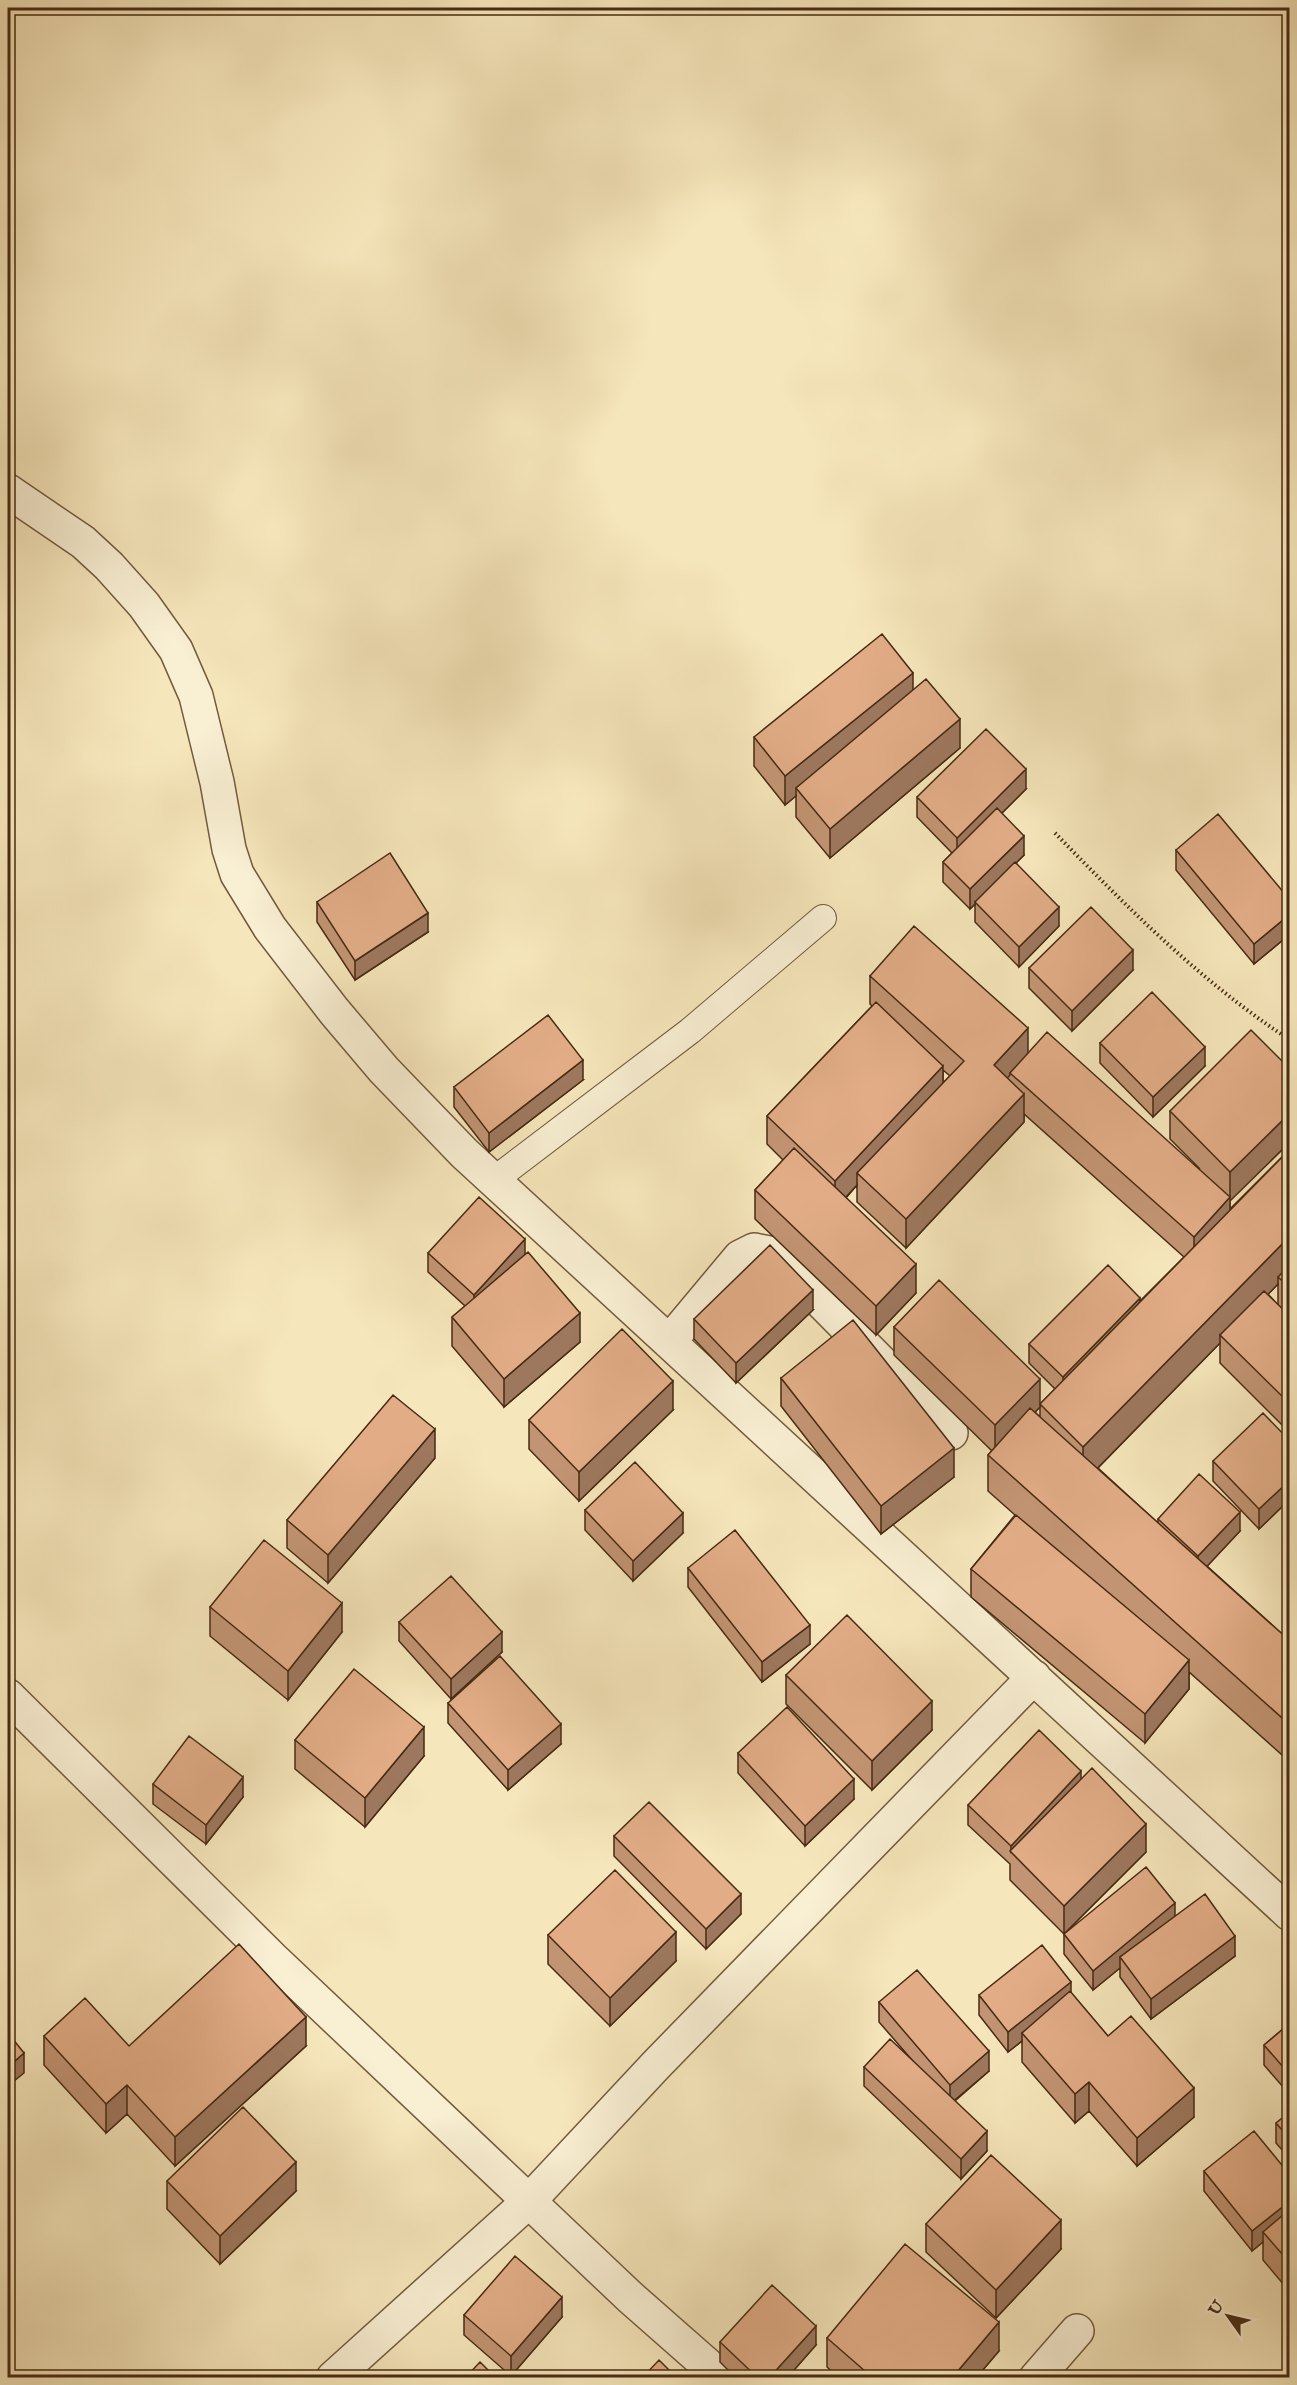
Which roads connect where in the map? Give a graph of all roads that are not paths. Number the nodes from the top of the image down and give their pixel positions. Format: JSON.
{"nodes":[{"id":1,"x":8,"y":491,"type":"edge"},
{"id":2,"x":822,"y":918,"type":"dead end"},
{"id":3,"x":494,"y":1180,"type":"junction"},
{"id":4,"x":669,"y":1342,"type":"junction"},
{"id":5,"x":951,"y":1433,"type":"dead end"},
{"id":6,"x":1034,"y":1677,"type":"junction"},
{"id":7,"x":8,"y":1696,"type":"edge"},
{"id":8,"x":1290,"y":1914,"type":"edge"},
{"id":9,"x":529,"y":2201,"type":"junction"},
{"id":10,"x":1077,"y":2331,"type":"dead end"},
{"id":11,"x":333,"y":2378,"type":"edge"},
{"id":12,"x":722,"y":2378,"type":"edge"},
{"id":13,"x":1036,"y":2378,"type":"edge"}],
"edges":[{"from":1,"to":3,"type":"street"},
{"from":2,"to":3,"type":"lane"},
{"from":3,"to":4,"type":"street"},
{"from":4,"to":5,"type":"street"},
{"from":4,"to":6,"type":"street"},
{"from":6,"to":8,"type":"street"},
{"from":6,"to":9,"type":"street"},
{"from":7,"to":9,"type":"street"},
{"from":9,"to":11,"type":"street"},
{"from":9,"to":12,"type":"street"},
{"from":10,"to":13,"type":"street"}]}
